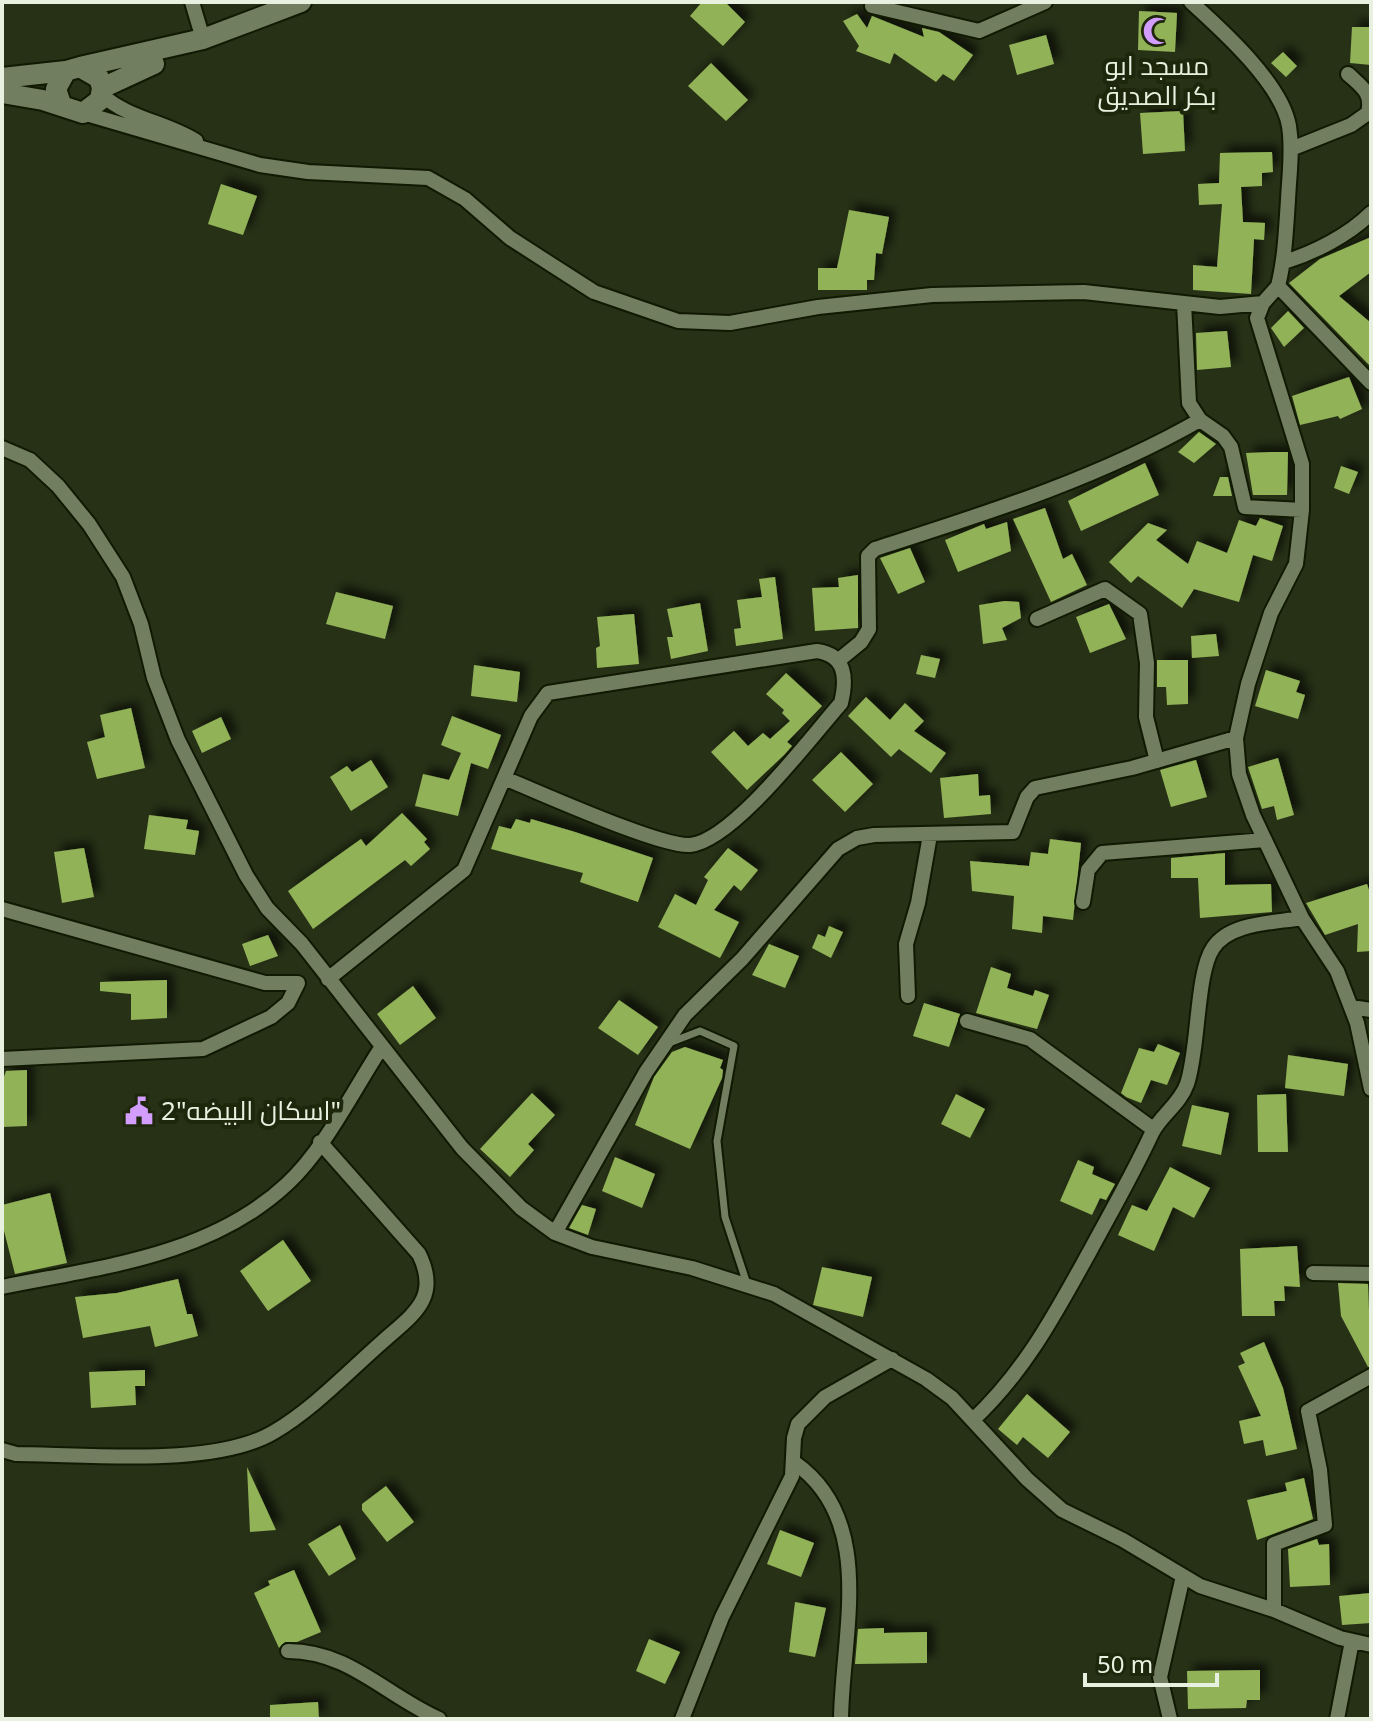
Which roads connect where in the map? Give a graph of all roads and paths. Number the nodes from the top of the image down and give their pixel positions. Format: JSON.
{"nodes":[{"id":1,"x":192,"y":2,"type":"edge"},
{"id":2,"x":301,"y":2,"type":"edge"},
{"id":3,"x":1045,"y":2,"type":"edge"},
{"id":4,"x":1191,"y":2,"type":"edge"},
{"id":5,"x":872,"y":6,"type":"dead end"},
{"id":6,"x":203,"y":39,"type":"junction"},
{"id":7,"x":73,"y":69,"type":"junction"},
{"id":8,"x":1348,"y":74,"type":"dead end"},
{"id":9,"x":2,"y":78,"type":"edge"},
{"id":10,"x":102,"y":92,"type":"junction"},
{"id":11,"x":2,"y":93,"type":"edge"},
{"id":12,"x":61,"y":104,"type":"junction"},
{"id":13,"x":83,"y":113,"type":"junction"},
{"id":14,"x":204,"y":146,"type":"junction"},
{"id":15,"x":1291,"y":149,"type":"junction"},
{"id":16,"x":1371,"y":213,"type":"edge"},
{"id":17,"x":1284,"y":262,"type":"junction"},
{"id":18,"x":1278,"y":286,"type":"junction"},
{"id":19,"x":1184,"y":303,"type":"junction"},
{"id":20,"x":1263,"y":303,"type":"junction"},
{"id":21,"x":1371,"y":383,"type":"edge"},
{"id":22,"x":1200,"y":420,"type":"junction"},
{"id":23,"x":2,"y":448,"type":"edge"},
{"id":24,"x":1302,"y":510,"type":"junction"},
{"id":25,"x":1037,"y":619,"type":"dead end"},
{"id":26,"x":839,"y":660,"type":"junction"},
{"id":27,"x":1236,"y":738,"type":"junction"},
{"id":28,"x":1157,"y":761,"type":"junction"},
{"id":29,"x":504,"y":778,"type":"junction"},
{"id":30,"x":930,"y":835,"type":"junction"},
{"id":31,"x":1265,"y":840,"type":"junction"},
{"id":32,"x":1083,"y":902,"type":"dead end"},
{"id":33,"x":2,"y":909,"type":"edge"},
{"id":34,"x":1302,"y":918,"type":"junction"},
{"id":35,"x":328,"y":979,"type":"junction"},
{"id":36,"x":908,"y":996,"type":"dead end"},
{"id":37,"x":1351,"y":1007,"type":"junction"},
{"id":38,"x":1371,"y":1010,"type":"edge"},
{"id":39,"x":967,"y":1021,"type":"dead end"},
{"id":40,"x":664,"y":1045,"type":"junction"},
{"id":41,"x":381,"y":1048,"type":"junction"},
{"id":42,"x":2,"y":1059,"type":"edge"},
{"id":43,"x":1371,"y":1089,"type":"edge"},
{"id":44,"x":1153,"y":1129,"type":"junction"},
{"id":45,"x":320,"y":1142,"type":"junction"},
{"id":46,"x":555,"y":1233,"type":"junction"},
{"id":47,"x":1313,"y":1273,"type":"dead end"},
{"id":48,"x":1371,"y":1274,"type":"edge"},
{"id":49,"x":747,"y":1284,"type":"junction"},
{"id":50,"x":2,"y":1287,"type":"edge"},
{"id":51,"x":892,"y":1359,"type":"junction"},
{"id":52,"x":1371,"y":1376,"type":"edge"},
{"id":53,"x":973,"y":1420,"type":"junction"},
{"id":54,"x":2,"y":1450,"type":"edge"},
{"id":55,"x":795,"y":1463,"type":"junction"},
{"id":56,"x":1183,"y":1576,"type":"junction"},
{"id":57,"x":1274,"y":1610,"type":"junction"},
{"id":58,"x":1352,"y":1641,"type":"junction"},
{"id":59,"x":1371,"y":1645,"type":"edge"},
{"id":60,"x":288,"y":1651,"type":"dead end"},
{"id":61,"x":439,"y":1719,"type":"edge"},
{"id":62,"x":682,"y":1719,"type":"edge"},
{"id":63,"x":841,"y":1719,"type":"edge"},
{"id":64,"x":1170,"y":1719,"type":"edge"},
{"id":65,"x":1337,"y":1719,"type":"edge"}],
"edges":[{"from":1,"to":6,"type":"street"},
{"from":2,"to":6,"type":"street"},
{"from":3,"to":5,"type":"street"},
{"from":4,"to":15,"type":"street"},
{"from":6,"to":7,"type":"street"},
{"from":6,"to":10,"type":"street"},
{"from":7,"to":9,"type":"street"},
{"from":7,"to":10,"type":"street"},
{"from":7,"to":12,"type":"street"},
{"from":8,"to":15,"type":"street"},
{"from":10,"to":13,"type":"street"},
{"from":10,"to":14,"type":"street"},
{"from":11,"to":12,"type":"street"},
{"from":12,"to":13,"type":"street"},
{"from":13,"to":14,"type":"street"},
{"from":14,"to":19,"type":"street"},
{"from":15,"to":17,"type":"street"},
{"from":16,"to":17,"type":"street"},
{"from":17,"to":18,"type":"street"},
{"from":18,"to":20,"type":"street"},
{"from":18,"to":21,"type":"street"},
{"from":19,"to":20,"type":"street"},
{"from":19,"to":22,"type":"street"},
{"from":20,"to":24,"type":"street"},
{"from":22,"to":24,"type":"street"},
{"from":22,"to":26,"type":"street"},
{"from":23,"to":35,"type":"street"},
{"from":24,"to":27,"type":"street"},
{"from":25,"to":28,"type":"street"},
{"from":26,"to":29,"type":"street"},
{"from":26,"to":29,"type":"street"},
{"from":27,"to":28,"type":"street"},
{"from":27,"to":31,"type":"street"},
{"from":28,"to":30,"type":"street"},
{"from":29,"to":35,"type":"street"},
{"from":30,"to":36,"type":"street"},
{"from":30,"to":40,"type":"street"},
{"from":31,"to":32,"type":"street"},
{"from":31,"to":34,"type":"street"},
{"from":33,"to":42,"type":"street"},
{"from":34,"to":37,"type":"street"},
{"from":34,"to":44,"type":"street"},
{"from":35,"to":41,"type":"street"},
{"from":37,"to":38,"type":"street"},
{"from":37,"to":43,"type":"street"},
{"from":39,"to":44,"type":"street"},
{"from":40,"to":46,"type":"street"},
{"from":40,"to":49,"type":"lane"},
{"from":41,"to":45,"type":"street"},
{"from":41,"to":46,"type":"street"},
{"from":44,"to":53,"type":"street"},
{"from":45,"to":50,"type":"street"},
{"from":45,"to":54,"type":"street"},
{"from":46,"to":49,"type":"street"},
{"from":47,"to":48,"type":"street"},
{"from":49,"to":51,"type":"street"},
{"from":51,"to":53,"type":"street"},
{"from":51,"to":55,"type":"street"},
{"from":52,"to":57,"type":"street"},
{"from":53,"to":56,"type":"street"},
{"from":55,"to":62,"type":"street"},
{"from":55,"to":63,"type":"street"},
{"from":56,"to":57,"type":"street"},
{"from":56,"to":64,"type":"street"},
{"from":57,"to":58,"type":"street"},
{"from":58,"to":59,"type":"street"},
{"from":58,"to":65,"type":"street"},
{"from":60,"to":61,"type":"street"}]}
